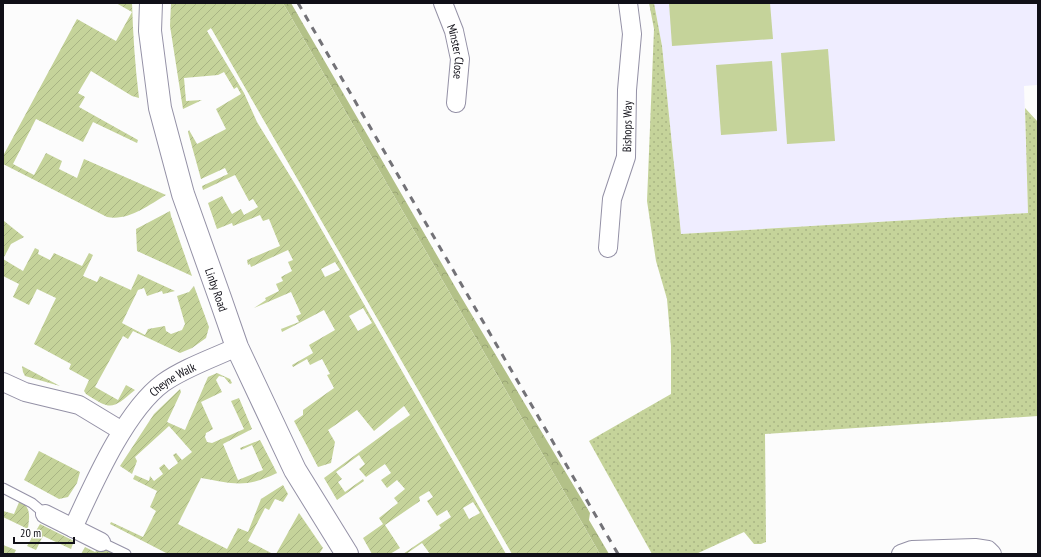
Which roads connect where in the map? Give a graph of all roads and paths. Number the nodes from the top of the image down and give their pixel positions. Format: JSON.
{"nodes":[{"id":1,"x":151,"y":3,"type":"edge"},
{"id":2,"x":443,"y":3,"type":"edge"},
{"id":3,"x":628,"y":3,"type":"edge"},
{"id":4,"x":456,"y":103,"type":"dead end"},
{"id":5,"x":608,"y":248,"type":"dead end"},
{"id":6,"x":237,"y":347,"type":"junction"},
{"id":7,"x":3,"y":382,"type":"edge"},
{"id":8,"x":122,"y":431,"type":"junction"},
{"id":9,"x":3,"y":488,"type":"edge"},
{"id":10,"x":45,"y":514,"type":"joint"},
{"id":11,"x":73,"y":528,"type":"junction"},
{"id":12,"x":102,"y":542,"type":"joint"},
{"id":13,"x":126,"y":554,"type":"edge"},
{"id":14,"x":347,"y":554,"type":"edge"},
{"id":15,"x":901,"y":554,"type":"edge"},
{"id":16,"x":992,"y":554,"type":"edge"}],
"edges":[{"from":1,"to":6,"type":"street","name":"Linby Road"},
{"from":2,"to":4,"type":"street","name":"Minster Close"},
{"from":3,"to":5,"type":"street","name":"Bishops Way"},
{"from":6,"to":8,"type":"street","name":"Cheyne Walk"},
{"from":6,"to":14,"type":"street","name":"Linby Road"},
{"from":7,"to":8,"type":"street"},
{"from":8,"to":11,"type":"street","name":"Cheyne Walk"},
{"from":9,"to":10,"type":"lane"},
{"from":10,"to":11,"type":"street"},
{"from":11,"to":12,"type":"street"},
{"from":12,"to":13,"type":"lane"},
{"from":15,"to":16,"type":"street"}]}
